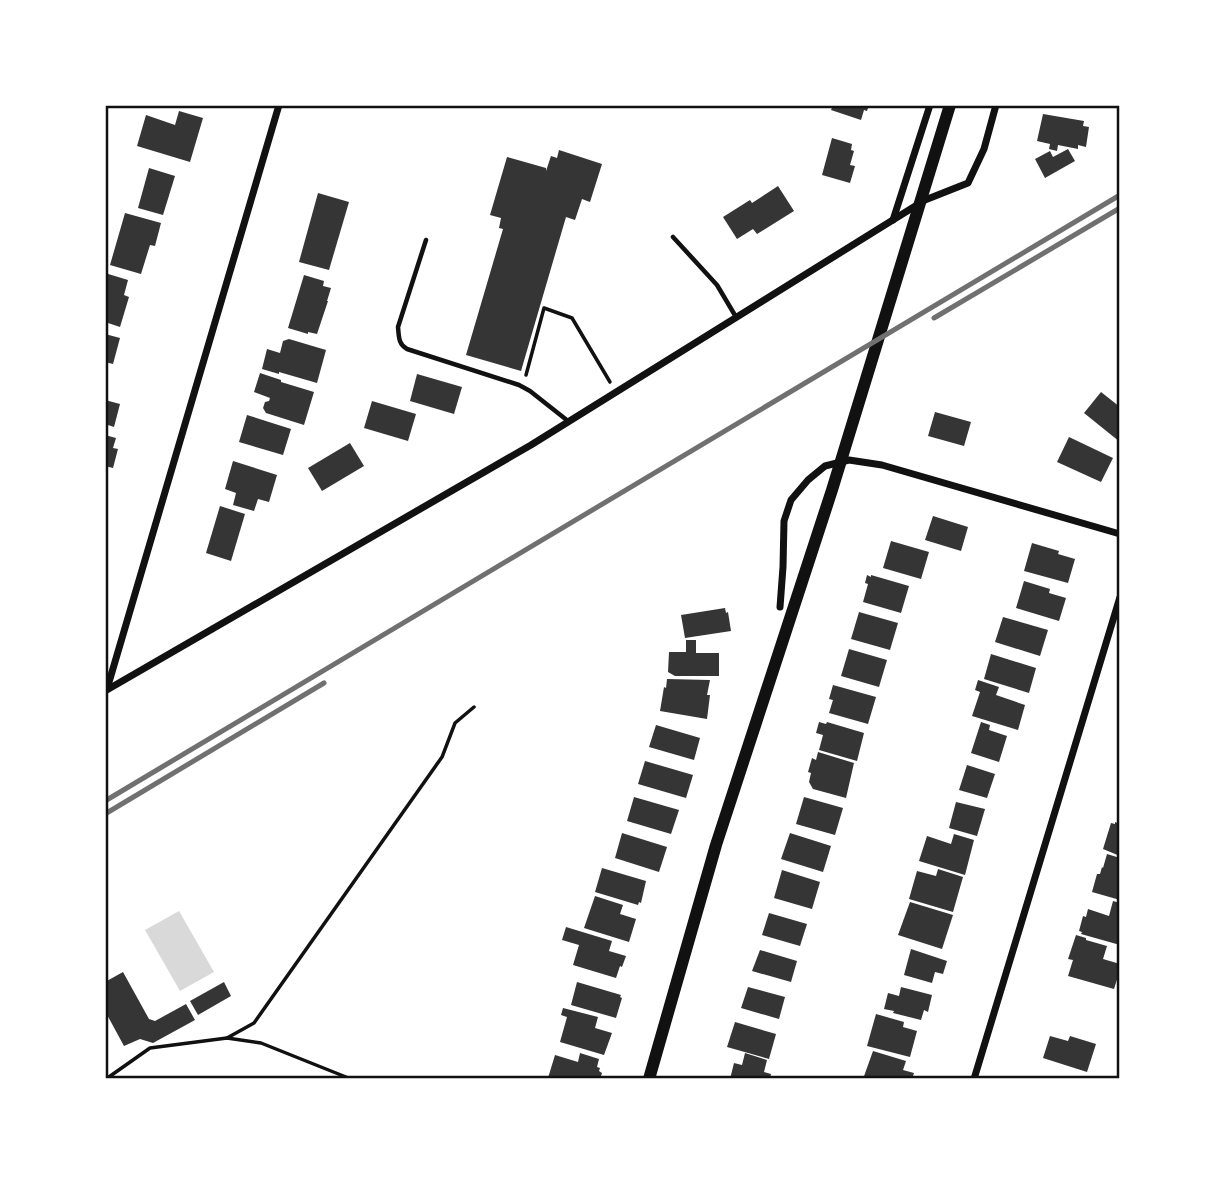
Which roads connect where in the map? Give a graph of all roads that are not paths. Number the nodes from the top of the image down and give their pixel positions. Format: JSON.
{"nodes":[{"id":1,"x":278,"y":105,"type":"edge"},
{"id":2,"x":930,"y":105,"type":"edge"},
{"id":3,"x":950,"y":105,"type":"edge"},
{"id":4,"x":996,"y":105,"type":"edge"},
{"id":5,"x":893,"y":220,"type":"junction"},
{"id":6,"x":673,"y":237,"type":"dead end"},
{"id":7,"x":426,"y":240,"type":"dead end"},
{"id":8,"x":736,"y":317,"type":"junction"},
{"id":9,"x":569,"y":422,"type":"junction"},
{"id":10,"x":1120,"y":534,"type":"edge"},
{"id":11,"x":1120,"y":597,"type":"edge"},
{"id":12,"x":780,"y":607,"type":"dead end"},
{"id":13,"x":106,"y":690,"type":"edge"},
{"id":14,"x":649,"y":1079,"type":"edge"},
{"id":15,"x":974,"y":1079,"type":"edge"}],
"edges":[{"from":1,"to":13,"type":"street"},
{"from":2,"to":5,"type":"street"},
{"from":3,"to":14,"type":"street"},
{"from":4,"to":5,"type":"street"},
{"from":5,"to":8,"type":"street"},
{"from":6,"to":8,"type":"lane"},
{"from":7,"to":9,"type":"lane"},
{"from":8,"to":9,"type":"street"},
{"from":9,"to":13,"type":"street"},
{"from":10,"to":12,"type":"street"},
{"from":11,"to":15,"type":"street"}]}
